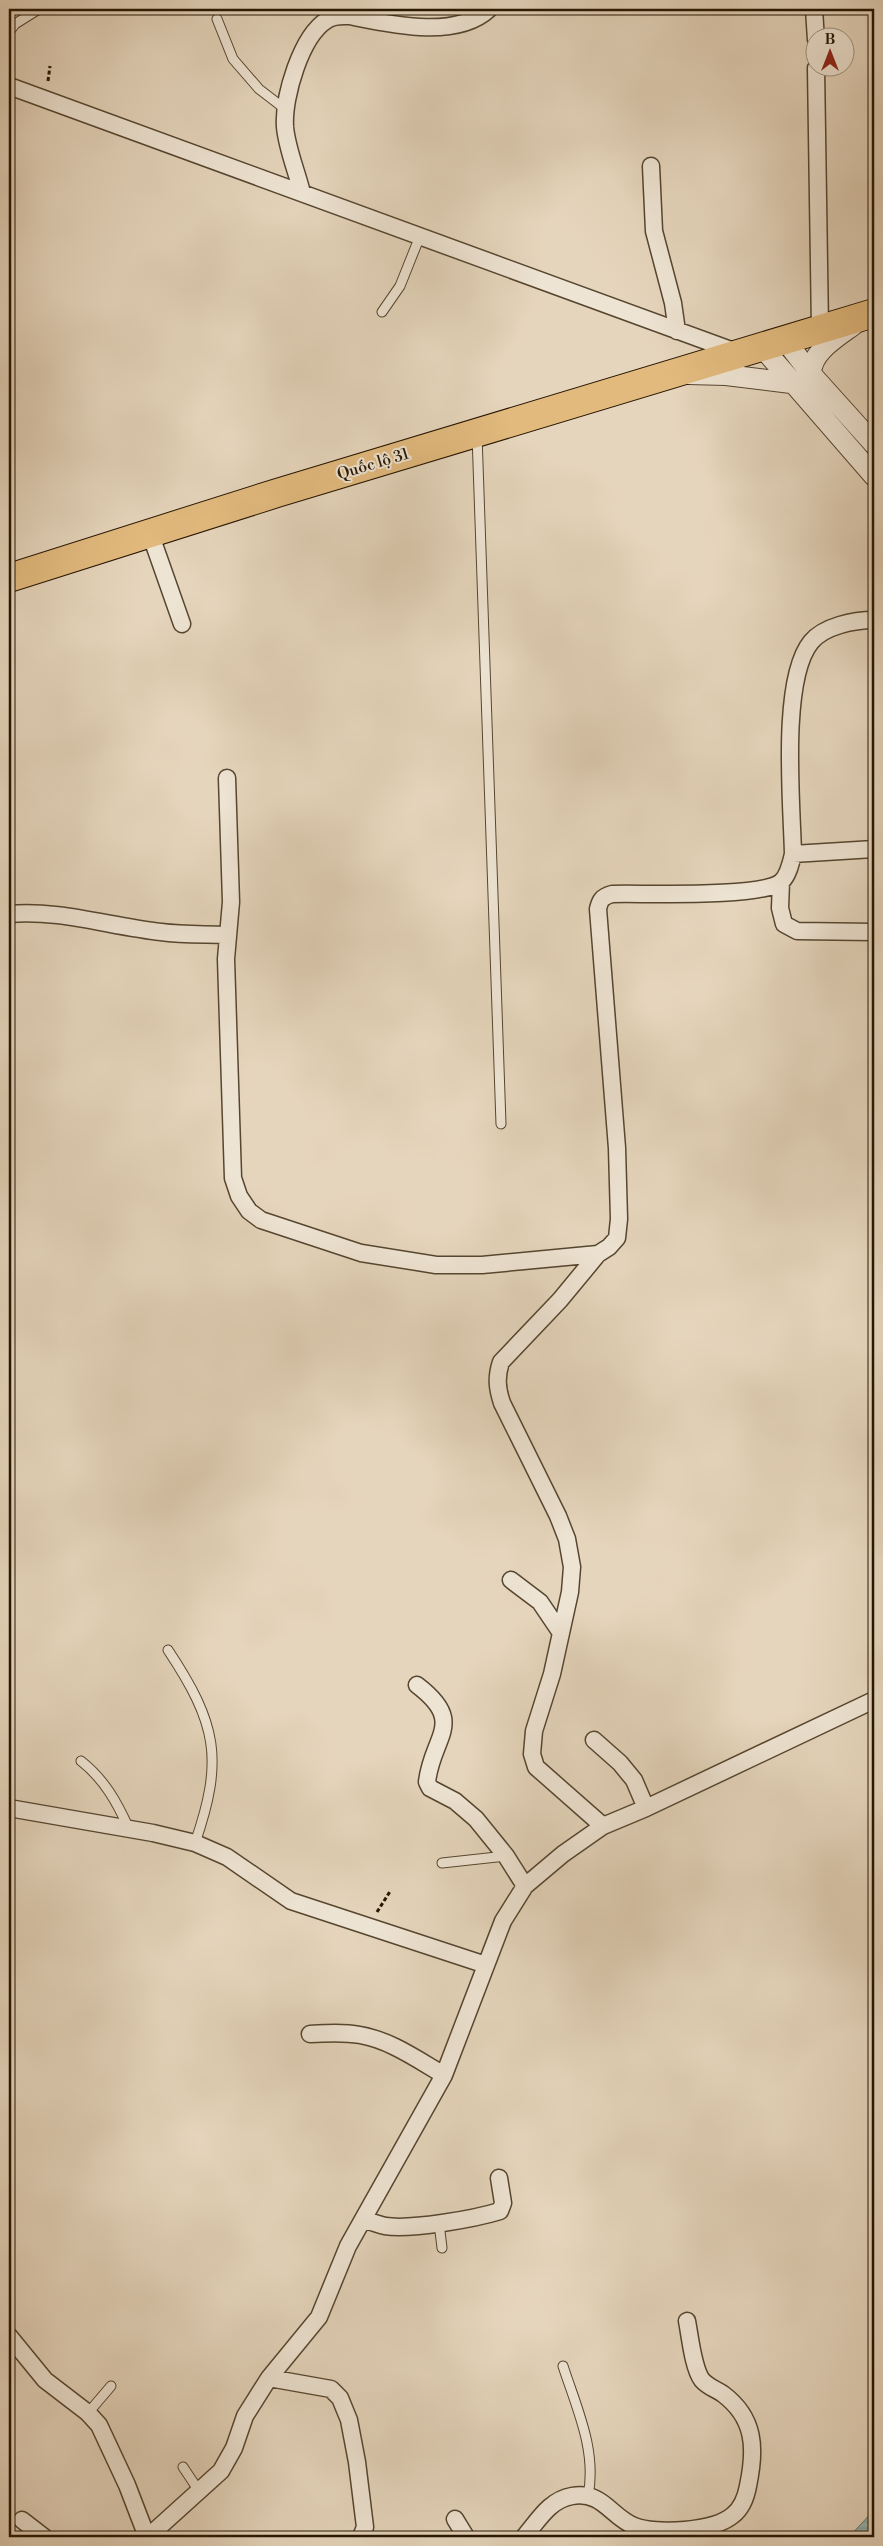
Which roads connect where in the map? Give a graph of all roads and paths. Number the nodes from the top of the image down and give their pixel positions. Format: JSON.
{"nodes":[{"id":1,"x":39,"y":9,"type":"edge"},
{"id":2,"x":489,"y":9,"type":"edge"},
{"id":3,"x":814,"y":9,"type":"edge"},
{"id":4,"x":217,"y":19,"type":"dead end"},
{"id":5,"x":815,"y":28,"type":"edge"},
{"id":6,"x":9,"y":32,"type":"edge"},
{"id":7,"x":816,"y":78,"type":"edge"},
{"id":8,"x":9,"y":86,"type":"edge"},
{"id":9,"x":285,"y":109,"type":"junction"},
{"id":10,"x":651,"y":166,"type":"dead end"},
{"id":11,"x":302,"y":193,"type":"junction"},
{"id":12,"x":420,"y":236,"type":"junction"},
{"id":13,"x":382,"y":312,"type":"dead end"},
{"id":14,"x":868,"y":316,"type":"edge"},
{"id":15,"x":820,"y":329,"type":"junction"},
{"id":16,"x":677,"y":331,"type":"junction"},
{"id":17,"x":762,"y":347,"type":"junction"},
{"id":18,"x":671,"y":373,"type":"junction"},
{"id":19,"x":811,"y":374,"type":"junction"},
{"id":20,"x":791,"y":383,"type":"junction"},
{"id":21,"x":477,"y":433,"type":"junction"},
{"id":22,"x":874,"y":444,"type":"edge"},
{"id":23,"x":874,"y":476,"type":"edge"},
{"id":24,"x":150,"y":533,"type":"junction"},
{"id":25,"x":9,"y":578,"type":"edge"},
{"id":26,"x":874,"y":620,"type":"edge"},
{"id":27,"x":182,"y":624,"type":"dead end"},
{"id":28,"x":227,"y":778,"type":"dead end"},
{"id":29,"x":874,"y":849,"type":"edge"},
{"id":30,"x":793,"y":854,"type":"junction"},
{"id":31,"x":781,"y":882,"type":"junction"},
{"id":32,"x":9,"y":914,"type":"edge"},
{"id":33,"x":874,"y":932,"type":"edge"},
{"id":34,"x":227,"y":935,"type":"junction"},
{"id":35,"x":501,"y":1124,"type":"dead end"},
{"id":36,"x":598,"y":1254,"type":"junction"},
{"id":37,"x":511,"y":1580,"type":"dead end"},
{"id":38,"x":561,"y":1633,"type":"junction"},
{"id":39,"x":168,"y":1650,"type":"dead end"},
{"id":40,"x":416,"y":1685,"type":"dead end"},
{"id":41,"x":874,"y":1700,"type":"edge"},
{"id":42,"x":594,"y":1740,"type":"dead end"},
{"id":43,"x":81,"y":1761,"type":"dead end"},
{"id":44,"x":9,"y":1808,"type":"edge"},
{"id":45,"x":646,"y":1808,"type":"junction"},
{"id":46,"x":603,"y":1826,"type":"junction"},
{"id":47,"x":129,"y":1829,"type":"junction"},
{"id":48,"x":195,"y":1843,"type":"junction"},
{"id":49,"x":506,"y":1856,"type":"junction"},
{"id":50,"x":442,"y":1863,"type":"dead end"},
{"id":51,"x":525,"y":1886,"type":"junction"},
{"id":52,"x":391,"y":1890,"type":"dead end"},
{"id":53,"x":368,"y":1925,"type":"junction"},
{"id":54,"x":486,"y":1965,"type":"junction"},
{"id":55,"x":310,"y":2034,"type":"dead end"},
{"id":56,"x":444,"y":2075,"type":"junction"},
{"id":57,"x":498,"y":2178,"type":"dead end"},
{"id":58,"x":362,"y":2220,"type":"junction"},
{"id":59,"x":439,"y":2223,"type":"junction"},
{"id":60,"x":442,"y":2248,"type":"dead end"},
{"id":61,"x":687,"y":2321,"type":"dead end"},
{"id":62,"x":9,"y":2336,"type":"edge"},
{"id":63,"x":562,"y":2366,"type":"dead end"},
{"id":64,"x":269,"y":2378,"type":"junction"},
{"id":65,"x":111,"y":2386,"type":"dead end"},
{"id":66,"x":88,"y":2413,"type":"junction"},
{"id":67,"x":183,"y":2468,"type":"dead end"},
{"id":68,"x":199,"y":2491,"type":"junction"},
{"id":69,"x":588,"y":2496,"type":"junction"},
{"id":70,"x":455,"y":2519,"type":"dead end"},
{"id":71,"x":22,"y":2520,"type":"dead end"},
{"id":72,"x":44,"y":2537,"type":"edge"},
{"id":73,"x":147,"y":2537,"type":"edge"},
{"id":74,"x":361,"y":2537,"type":"edge"},
{"id":75,"x":466,"y":2537,"type":"edge"},
{"id":76,"x":524,"y":2537,"type":"edge"}],
"edges":[{"from":1,"to":6,"type":"lane"},
{"from":2,"to":9,"type":"street"},
{"from":3,"to":5,"type":"street"},
{"from":4,"to":9,"type":"lane"},
{"from":7,"to":15,"type":"street"},
{"from":8,"to":11,"type":"street"},
{"from":9,"to":11,"type":"street"},
{"from":10,"to":16,"type":"street"},
{"from":11,"to":12,"type":"street"},
{"from":12,"to":13,"type":"lane"},
{"from":12,"to":16,"type":"street"},
{"from":14,"to":15,"type":"highway","name":"Quốc lộ 31"},
{"from":14,"to":19,"type":"street"},
{"from":15,"to":17,"type":"highway","name":"Quốc lộ 31"},
{"from":16,"to":17,"type":"street"},
{"from":17,"to":18,"type":"highway","name":"Quốc lộ 31"},
{"from":17,"to":19,"type":"street"},
{"from":17,"to":20,"type":"street"},
{"from":18,"to":20,"type":"street"},
{"from":18,"to":21,"type":"highway","name":"Quốc lộ 31"},
{"from":19,"to":22,"type":"street"},
{"from":20,"to":23,"type":"street"},
{"from":21,"to":24,"type":"highway","name":"Quốc lộ 31"},
{"from":21,"to":35,"type":"lane"},
{"from":24,"to":25,"type":"highway","name":"Quốc lộ 31"},
{"from":24,"to":27,"type":"street"},
{"from":26,"to":30,"type":"street"},
{"from":28,"to":34,"type":"street"},
{"from":29,"to":30,"type":"street"},
{"from":30,"to":31,"type":"street"},
{"from":31,"to":33,"type":"street"},
{"from":31,"to":36,"type":"street"},
{"from":32,"to":34,"type":"street"},
{"from":34,"to":36,"type":"street"},
{"from":36,"to":38,"type":"street"},
{"from":37,"to":38,"type":"street"},
{"from":38,"to":46,"type":"street"},
{"from":39,"to":48,"type":"lane"},
{"from":40,"to":49,"type":"street"},
{"from":41,"to":45,"type":"street"},
{"from":42,"to":45,"type":"street"},
{"from":43,"to":47,"type":"lane"},
{"from":44,"to":47,"type":"street"},
{"from":45,"to":46,"type":"street"},
{"from":46,"to":51,"type":"street"},
{"from":47,"to":48,"type":"street"},
{"from":48,"to":53,"type":"street"},
{"from":49,"to":50,"type":"lane"},
{"from":49,"to":51,"type":"street"},
{"from":51,"to":54,"type":"street"},
{"from":52,"to":53,"type":"path"},
{"from":53,"to":54,"type":"street"},
{"from":54,"to":56,"type":"street"},
{"from":55,"to":56,"type":"street"},
{"from":56,"to":58,"type":"street"},
{"from":57,"to":59,"type":"street"},
{"from":58,"to":59,"type":"street"},
{"from":58,"to":64,"type":"street"},
{"from":59,"to":60,"type":"lane"},
{"from":61,"to":69,"type":"street"},
{"from":62,"to":66,"type":"street"},
{"from":63,"to":69,"type":"lane"},
{"from":64,"to":68,"type":"street"},
{"from":64,"to":74,"type":"street"},
{"from":65,"to":66,"type":"lane"},
{"from":66,"to":73,"type":"street"},
{"from":67,"to":68,"type":"lane"},
{"from":68,"to":73,"type":"street"},
{"from":69,"to":76,"type":"street"},
{"from":70,"to":75,"type":"street"},
{"from":71,"to":72,"type":"street"}]}
